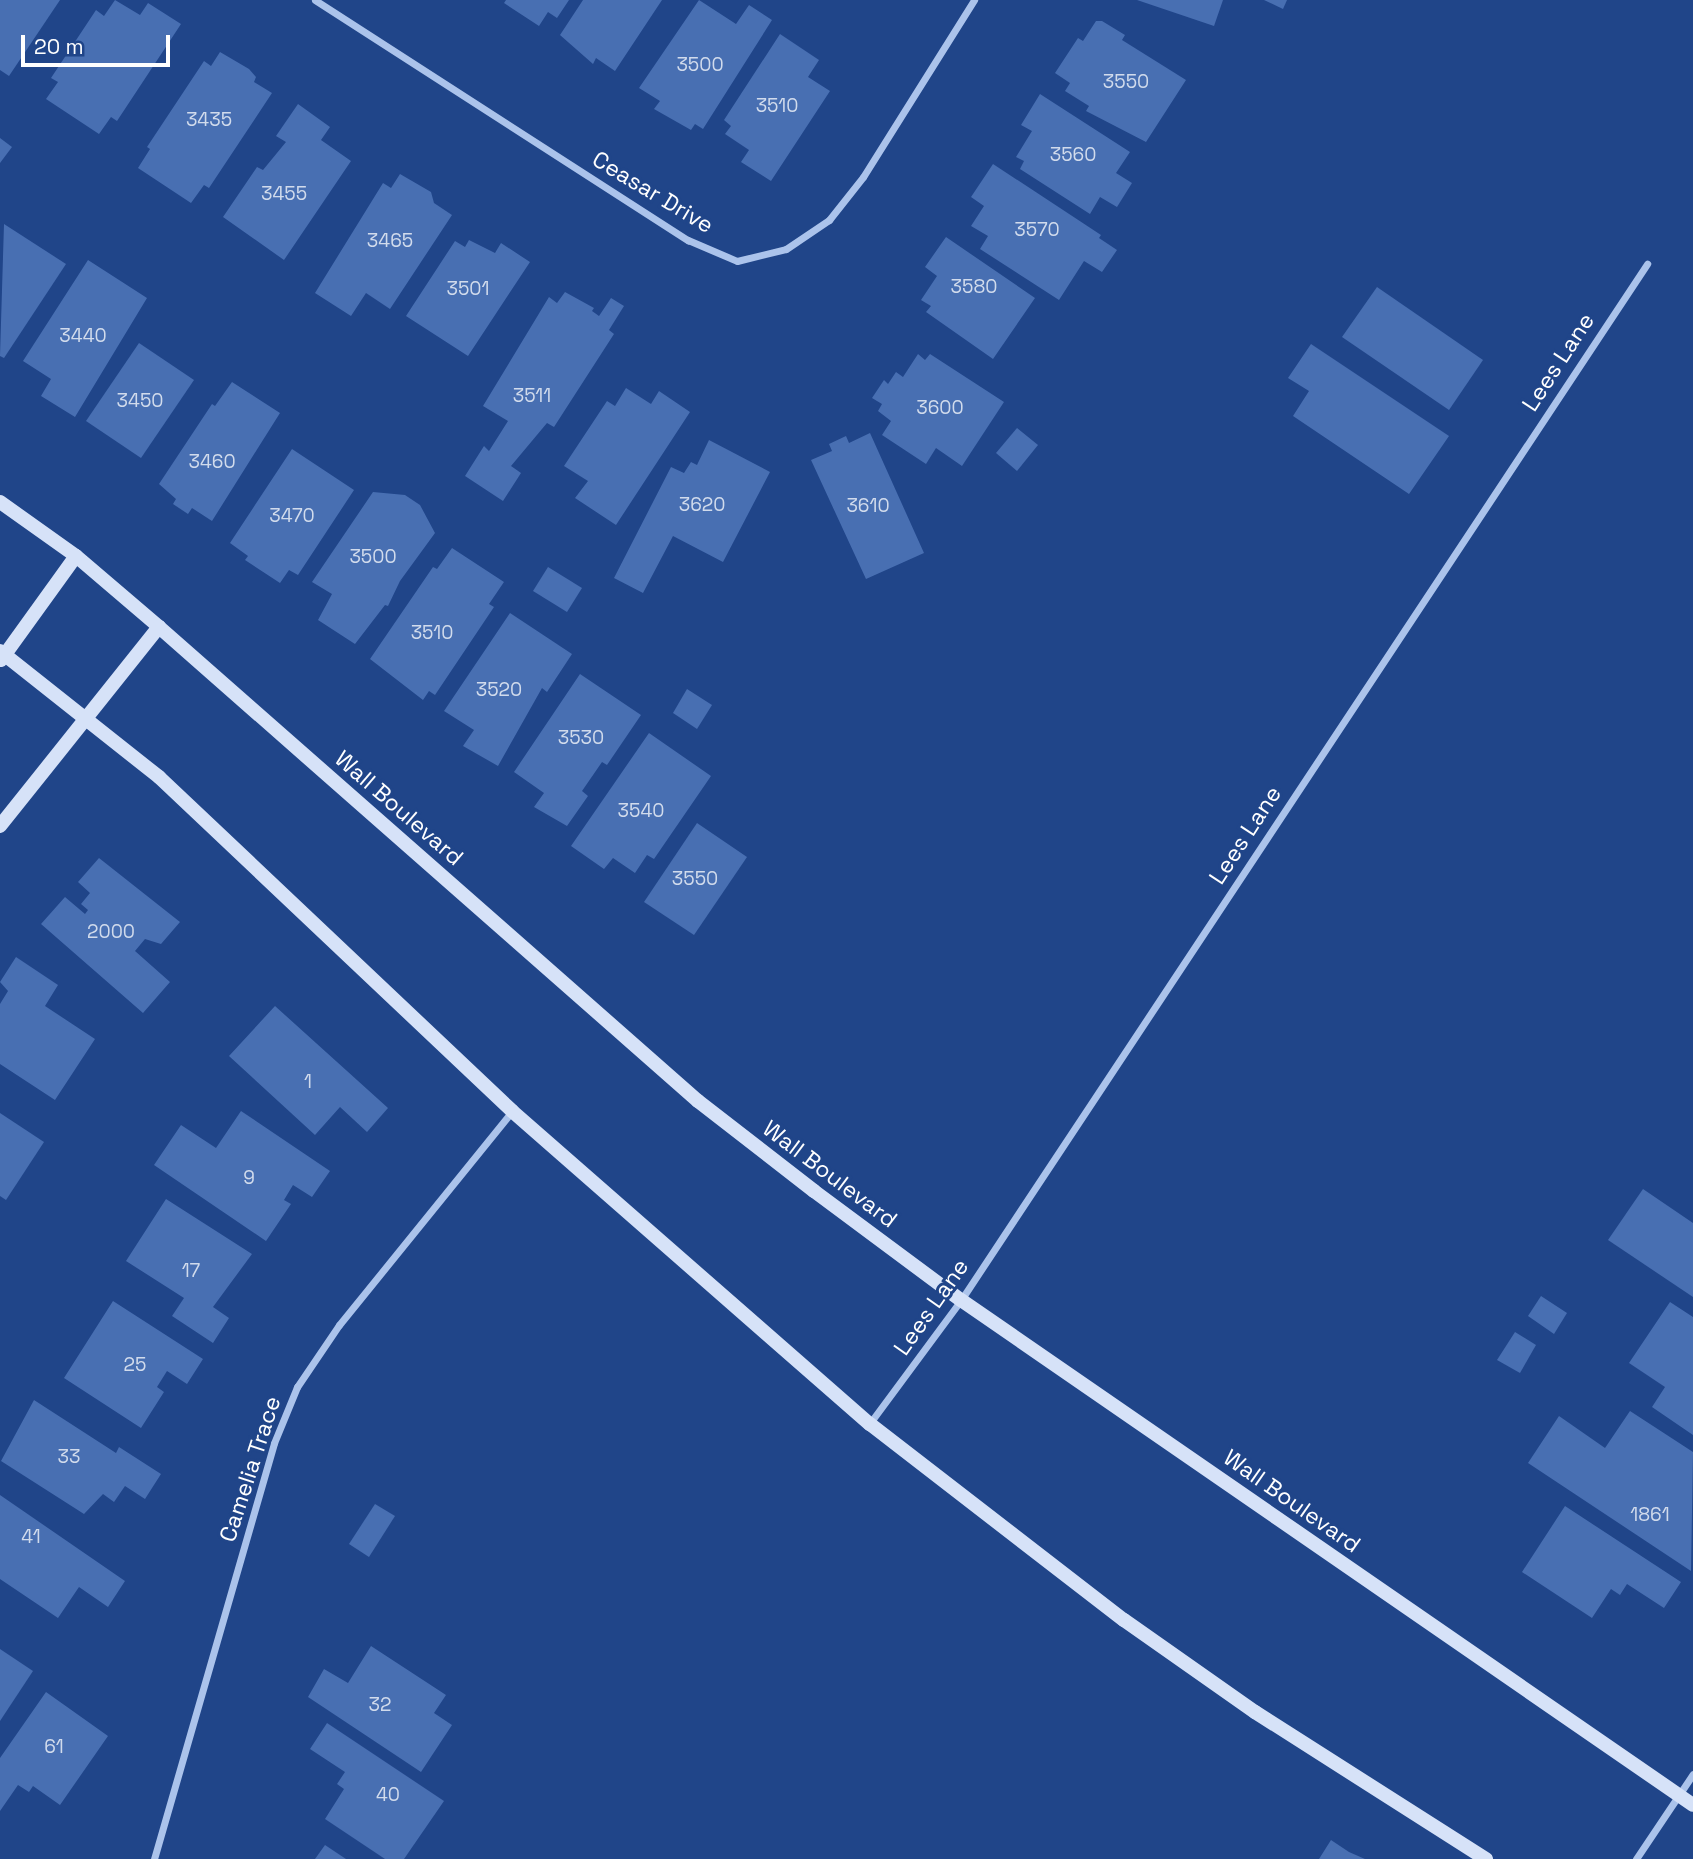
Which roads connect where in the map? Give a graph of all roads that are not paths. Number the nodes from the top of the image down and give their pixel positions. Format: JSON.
{"nodes":[{"id":1,"x":315,"y":0,"type":"edge"},
{"id":2,"x":974,"y":0,"type":"edge"},
{"id":3,"x":1647,"y":264,"type":"dead end"},
{"id":4,"x":0,"y":502,"type":"edge"},
{"id":5,"x":76,"y":556,"type":"junction"},
{"id":6,"x":159,"y":626,"type":"junction"},
{"id":7,"x":2,"y":655,"type":"edge"},
{"id":8,"x":86,"y":719,"type":"junction"},
{"id":9,"x":0,"y":826,"type":"edge"},
{"id":10,"x":512,"y":1111,"type":"junction"},
{"id":11,"x":961,"y":1300,"type":"junction"},
{"id":12,"x":870,"y":1424,"type":"junction"},
{"id":13,"x":1693,"y":1774,"type":"edge"},
{"id":14,"x":1679,"y":1795,"type":"junction"},
{"id":15,"x":1693,"y":1805,"type":"edge"},
{"id":16,"x":154,"y":1859,"type":"edge"},
{"id":17,"x":1486,"y":1859,"type":"edge"},
{"id":18,"x":1636,"y":1859,"type":"edge"}],
"edges":[{"from":1,"to":2,"type":"street","name":"Ceasar Drive"},
{"from":3,"to":11,"type":"street","name":"Lees Lane"},
{"from":4,"to":5,"type":"street","name":"Wall Boulevard"},
{"from":5,"to":6,"type":"street","name":"Wall Boulevard"},
{"from":5,"to":7,"type":"street"},
{"from":6,"to":8,"type":"street"},
{"from":6,"to":11,"type":"street","name":"Wall Boulevard"},
{"from":7,"to":8,"type":"street"},
{"from":8,"to":9,"type":"street"},
{"from":8,"to":10,"type":"street"},
{"from":10,"to":12,"type":"street"},
{"from":10,"to":16,"type":"street","name":"Camelia Trace"},
{"from":11,"to":12,"type":"street","name":"Lees Lane"},
{"from":11,"to":14,"type":"street","name":"Wall Boulevard"},
{"from":12,"to":17,"type":"street"},
{"from":13,"to":14,"type":"street"},
{"from":14,"to":15,"type":"street","name":"Wall Boulevard"},
{"from":14,"to":18,"type":"street"}]}
